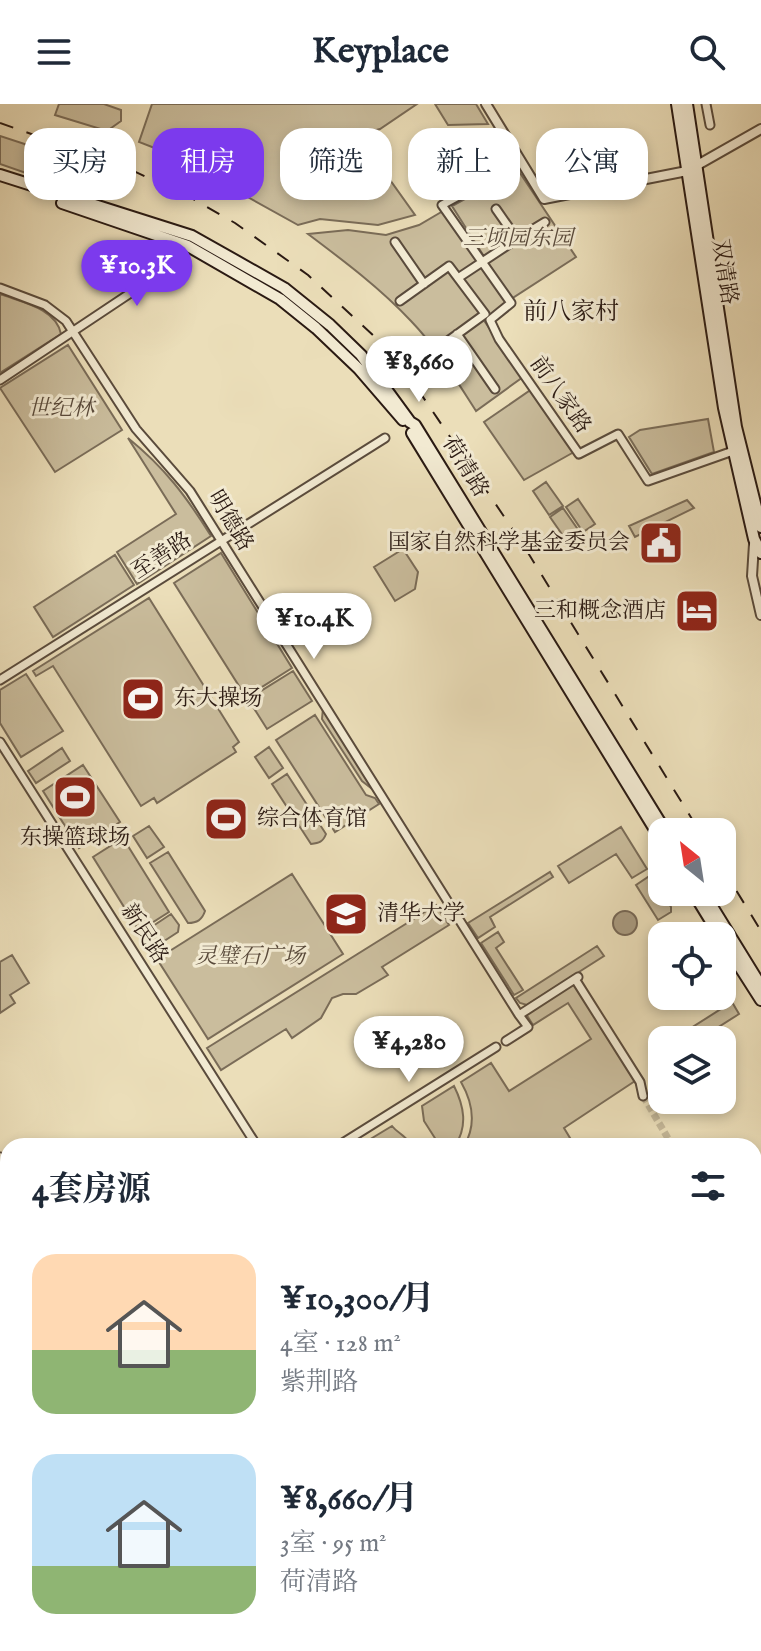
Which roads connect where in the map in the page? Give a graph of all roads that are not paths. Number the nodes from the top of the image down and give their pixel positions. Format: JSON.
{"nodes":[{"id":1,"x":486,"y":104,"type":"edge"},
{"id":2,"x":677,"y":104,"type":"edge"},
{"id":3,"x":687,"y":104,"type":"edge"},
{"id":4,"x":706,"y":104,"type":"edge"},
{"id":5,"x":710,"y":125,"type":"dead end"},
{"id":6,"x":761,"y":129,"type":"edge"},
{"id":7,"x":521,"y":162,"type":"junction"},
{"id":8,"x":692,"y":168,"type":"junction"},
{"id":9,"x":0,"y":178,"type":"edge"},
{"id":10,"x":496,"y":209,"type":"dead end"},
{"id":11,"x":545,"y":222,"type":"dead end"},
{"id":12,"x":517,"y":239,"type":"junction"},
{"id":13,"x":190,"y":241,"type":"junction"},
{"id":14,"x":395,"y":242,"type":"dead end"},
{"id":15,"x":183,"y":258,"type":"joint"},
{"id":16,"x":482,"y":262,"type":"junction"},
{"id":17,"x":458,"y":278,"type":"junction"},
{"id":18,"x":424,"y":284,"type":"junction"},
{"id":19,"x":0,"y":288,"type":"edge"},
{"id":20,"x":400,"y":301,"type":"dead end"},
{"id":21,"x":73,"y":332,"type":"junction"},
{"id":22,"x":457,"y":334,"type":"junction"},
{"id":23,"x":441,"y":346,"type":"dead end"},
{"id":24,"x":0,"y":380,"type":"edge"},
{"id":25,"x":495,"y":389,"type":"dead end"},
{"id":26,"x":385,"y":438,"type":"dead end"},
{"id":27,"x":733,"y":451,"type":"junction"},
{"id":28,"x":761,"y":527,"type":"edge"},
{"id":29,"x":754,"y":539,"type":"junction"},
{"id":30,"x":220,"y":540,"type":"junction"},
{"id":31,"x":761,"y":553,"type":"edge"},
{"id":32,"x":761,"y":615,"type":"edge"},
{"id":33,"x":0,"y":680,"type":"edge"},
{"id":34,"x":0,"y":742,"type":"edge"},
{"id":35,"x":648,"y":818,"type":"edge"},
{"id":36,"x":657,"y":818,"type":"edge"},
{"id":37,"x":712,"y":906,"type":"edge"},
{"id":38,"x":736,"y":955,"type":"edge"},
{"id":39,"x":758,"y":981,"type":"edge"},
{"id":40,"x":761,"y":1000,"type":"edge"},
{"id":41,"x":519,"y":1015,"type":"junction"},
{"id":42,"x":506,"y":1041,"type":"dead end"},
{"id":43,"x":496,"y":1047,"type":"dead end"},
{"id":44,"x":643,"y":1096,"type":"tunnel mouth"},
{"id":45,"x":252,"y":1138,"type":"edge"},
{"id":46,"x":351,"y":1138,"type":"edge"}],
"edges":[{"from":1,"to":7,"type":"street"},
{"from":2,"to":8,"type":"main road","name":"双清路"},
{"from":3,"to":8,"type":"main road","name":"双清路"},
{"from":4,"to":5,"type":"street"},
{"from":6,"to":8,"type":"street"},
{"from":7,"to":8,"type":"street"},
{"from":7,"to":16,"type":"street","name":"前八家路"},
{"from":8,"to":27,"type":"main road","name":"双清路"},
{"from":8,"to":28,"type":"main road","name":"双清路"},
{"from":9,"to":13,"type":"main road","name":"荷清路"},
{"from":10,"to":12,"type":"street"},
{"from":11,"to":12,"type":"street"},
{"from":12,"to":16,"type":"street"},
{"from":13,"to":15,"type":"main road"},
{"from":13,"to":35,"type":"main road","name":"荷清路"},
{"from":13,"to":36,"type":"main road","name":"荷清路"},
{"from":14,"to":18,"type":"street"},
{"from":15,"to":21,"type":"street"},
{"from":16,"to":17,"type":"street"},
{"from":16,"to":27,"type":"street","name":"前八家路"},
{"from":17,"to":18,"type":"street"},
{"from":17,"to":22,"type":"street"},
{"from":18,"to":20,"type":"street"},
{"from":19,"to":21,"type":"street","name":"明德路"},
{"from":21,"to":24,"type":"street"},
{"from":21,"to":30,"type":"street","name":"明德路"},
{"from":22,"to":23,"type":"street"},
{"from":22,"to":25,"type":"street"},
{"from":26,"to":30,"type":"street","name":"至善路"},
{"from":27,"to":29,"type":"main road","name":"双清路"},
{"from":29,"to":31,"type":"main road","name":"双清路"},
{"from":29,"to":32,"type":"street","name":"双清路"},
{"from":30,"to":33,"type":"street","name":"至善路"},
{"from":30,"to":41,"type":"street","name":"明德路"},
{"from":34,"to":45,"type":"street","name":"新民路"},
{"from":37,"to":39,"type":"main road"},
{"from":38,"to":39,"type":"main road"},
{"from":39,"to":40,"type":"main road"},
{"from":41,"to":42,"type":"street"},
{"from":41,"to":44,"type":"street"},
{"from":43,"to":46,"type":"street"}]}
